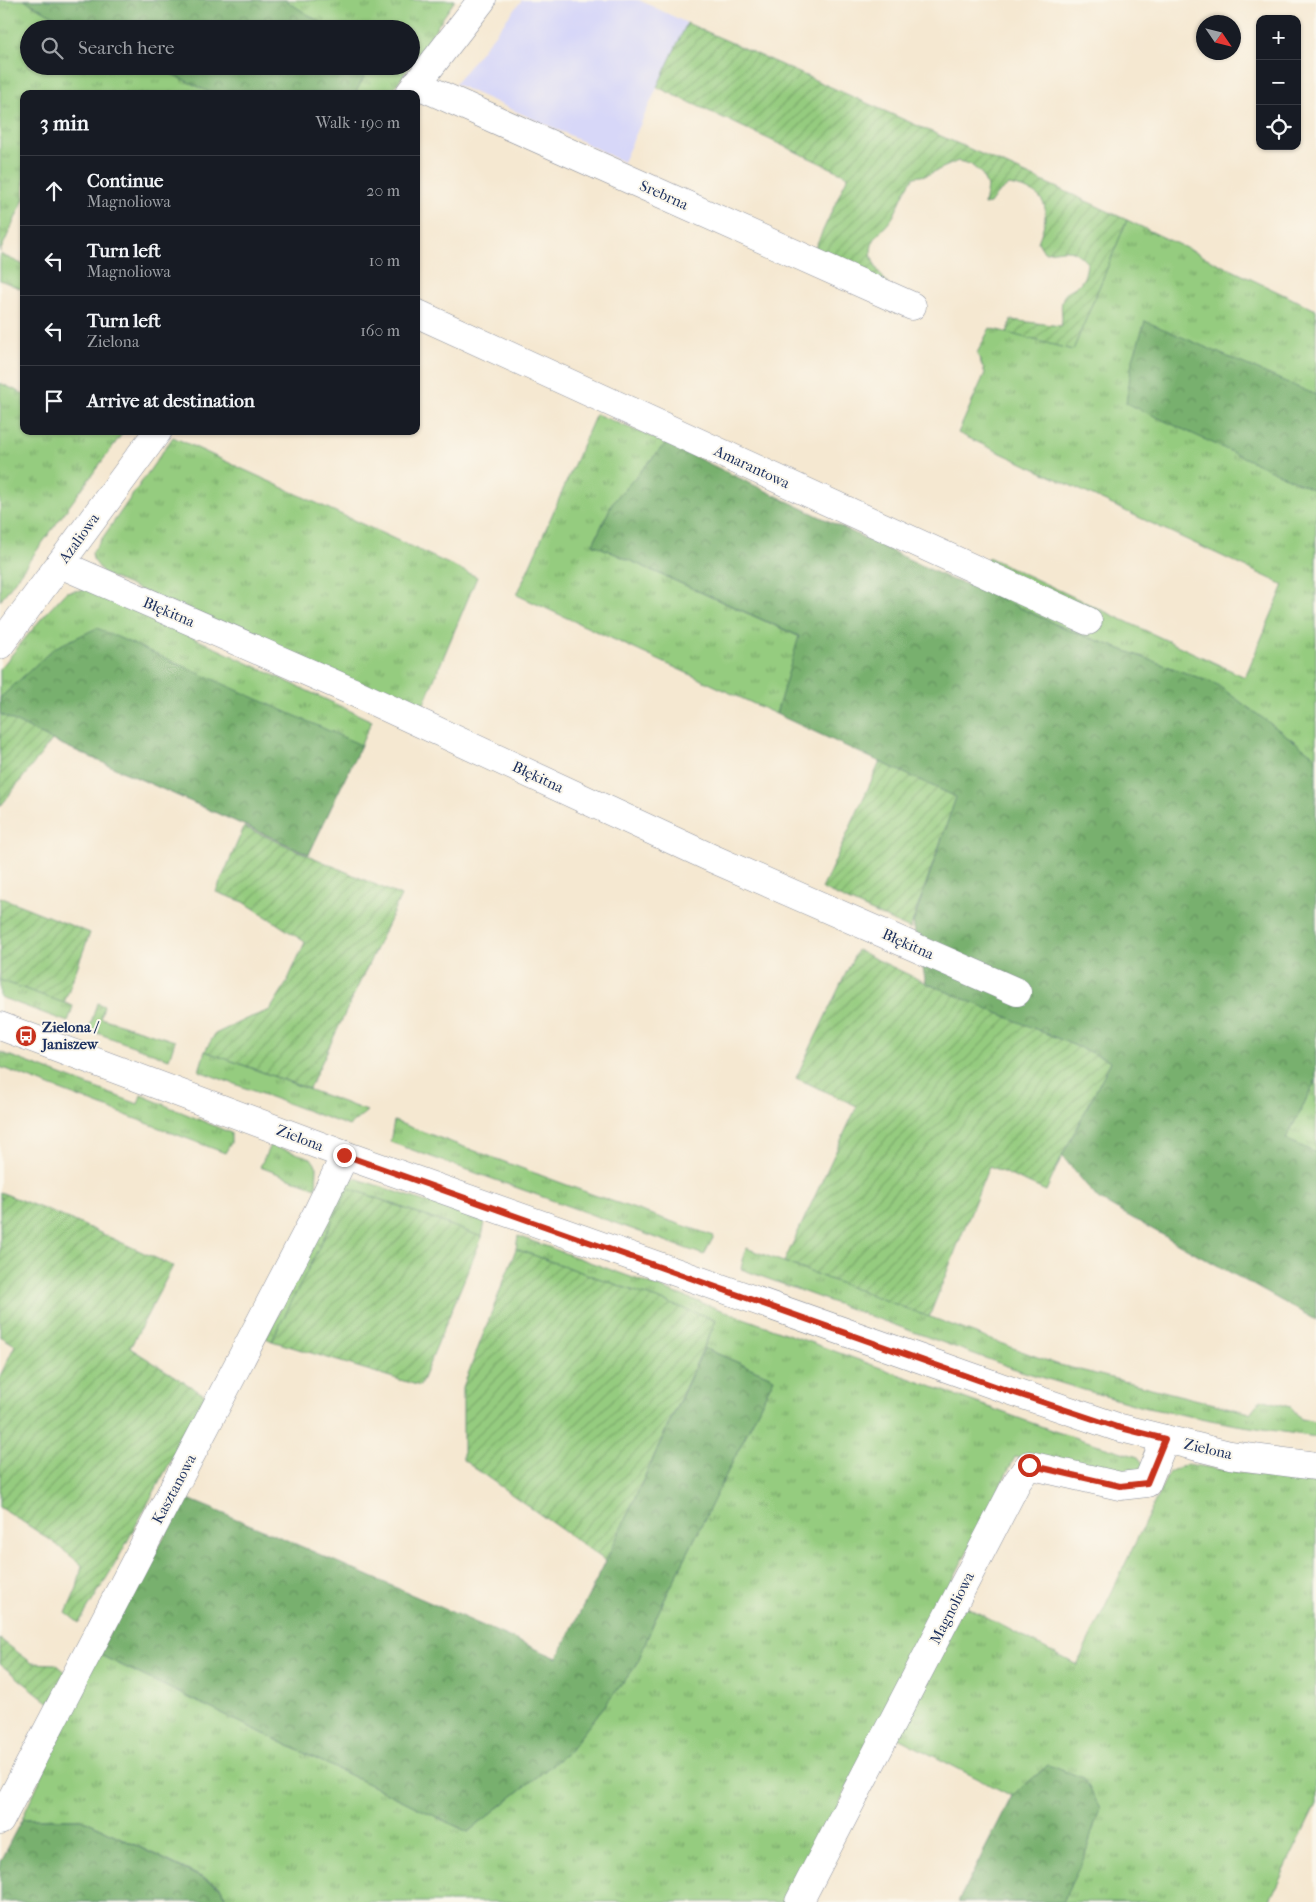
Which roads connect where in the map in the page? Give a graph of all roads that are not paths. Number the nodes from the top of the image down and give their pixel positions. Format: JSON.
{"nodes":[{"id":1,"x":482,"y":0,"type":"edge"},
{"id":2,"x":412,"y":89,"type":"edge"},
{"id":3,"x":420,"y":92,"type":"edge"},
{"id":4,"x":912,"y":306,"type":"dead end"},
{"id":5,"x":420,"y":314,"type":"edge"},
{"id":6,"x":155,"y":435,"type":"edge"},
{"id":7,"x":60,"y":564,"type":"junction"},
{"id":8,"x":1088,"y":621,"type":"dead end"},
{"id":9,"x":0,"y":645,"type":"edge"},
{"id":10,"x":1017,"y":992,"type":"dead end"},
{"id":11,"x":0,"y":1026,"type":"edge"},
{"id":12,"x":344,"y":1155,"type":"junction"},
{"id":13,"x":1165,"y":1439,"type":"junction"},
{"id":14,"x":1316,"y":1466,"type":"edge"},
{"id":15,"x":0,"y":1822,"type":"edge"},
{"id":16,"x":799,"y":1902,"type":"edge"}],
"edges":[{"from":1,"to":2,"type":"street"},
{"from":3,"to":4,"type":"street","name":"Srebrna"},
{"from":5,"to":8,"type":"street","name":"Amarantowa"},
{"from":6,"to":7,"type":"street","name":"Azaliowa"},
{"from":7,"to":9,"type":"street","name":"Azaliowa"},
{"from":7,"to":10,"type":"street","name":"Błękitna"},
{"from":11,"to":12,"type":"street","name":"Zielona"},
{"from":12,"to":13,"type":"street","name":"Zielona"},
{"from":12,"to":15,"type":"street","name":"Kasztanowa"},
{"from":13,"to":14,"type":"street","name":"Zielona"},
{"from":13,"to":16,"type":"street","name":"Magnoliowa"}]}
